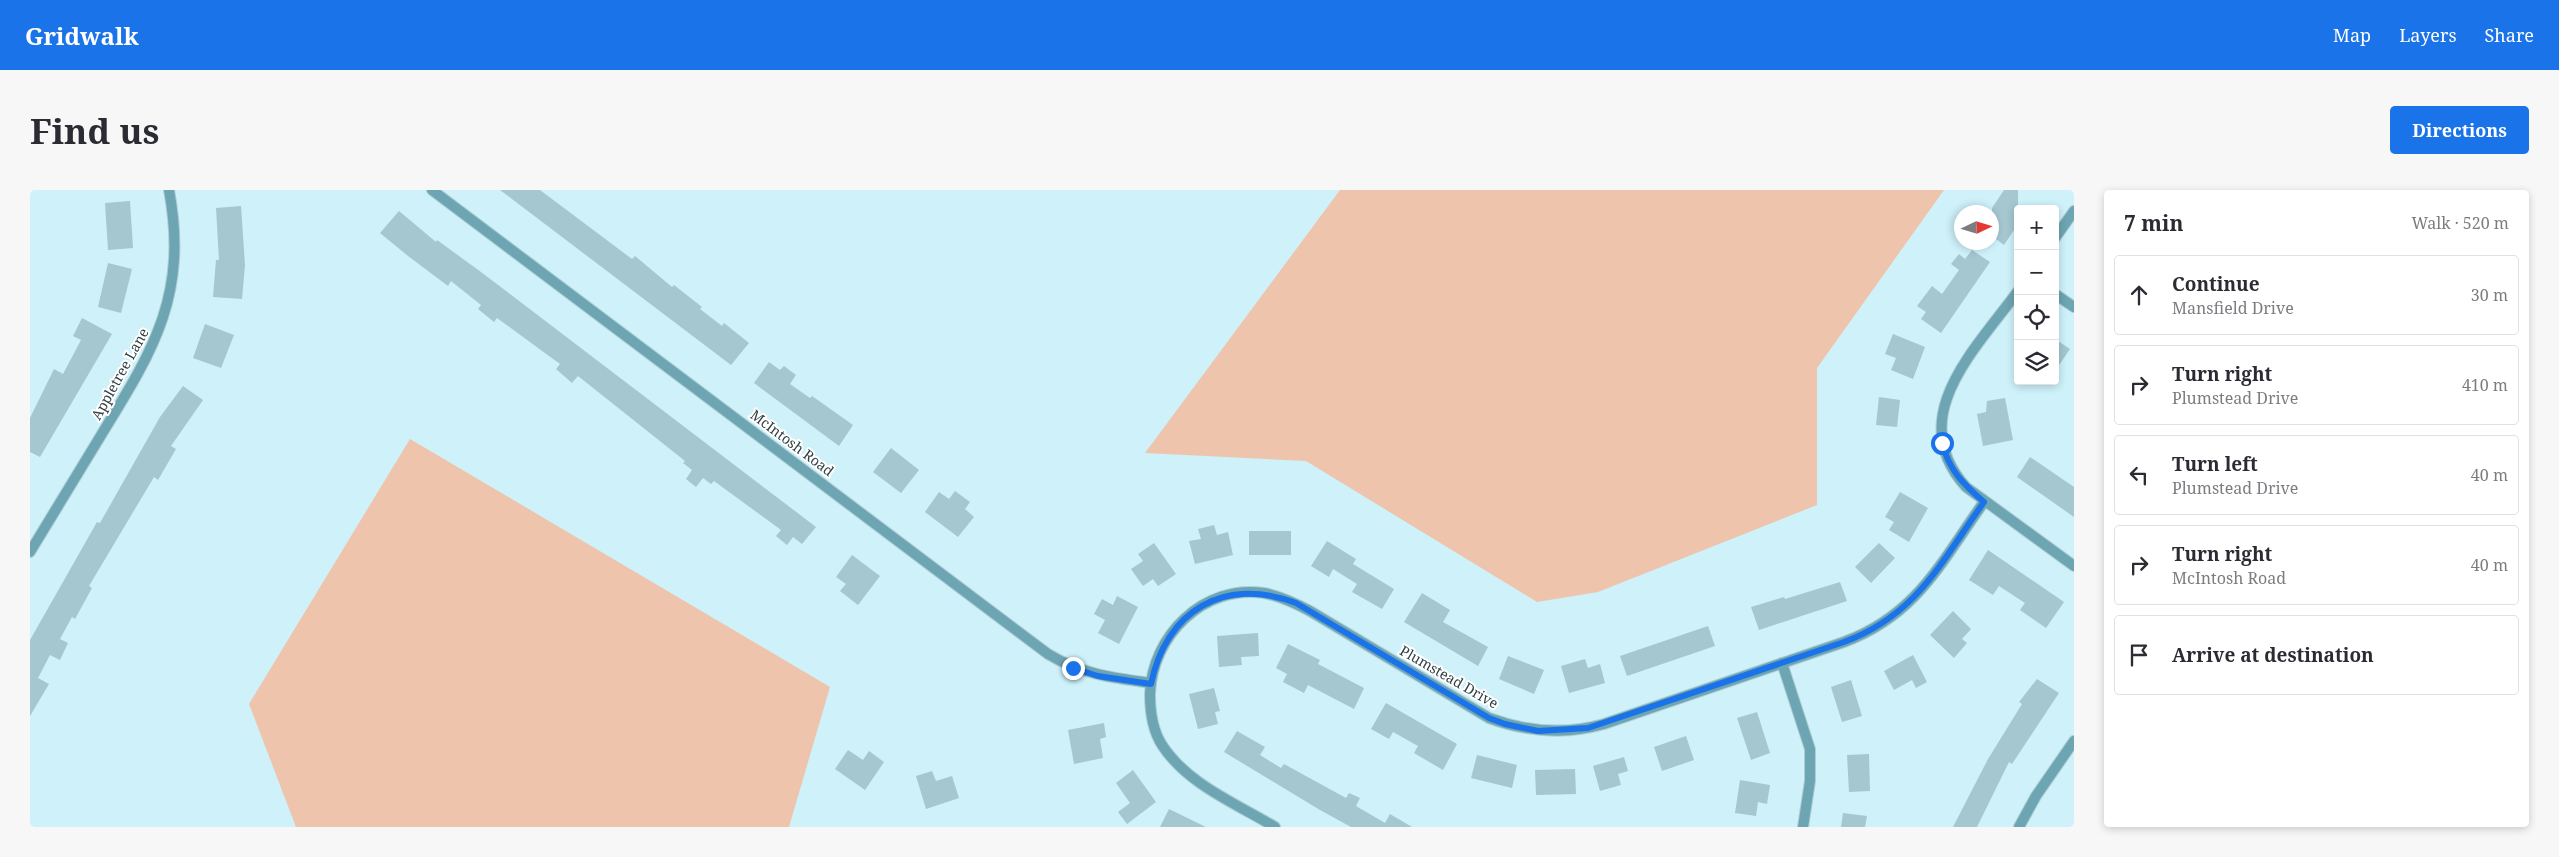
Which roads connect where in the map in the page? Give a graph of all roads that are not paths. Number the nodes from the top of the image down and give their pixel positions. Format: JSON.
{"nodes":[{"id":1,"x":168,"y":190,"type":"edge"},
{"id":2,"x":432,"y":190,"type":"edge"},
{"id":3,"x":2074,"y":211,"type":"edge"},
{"id":4,"x":2059,"y":232,"type":"edge"},
{"id":5,"x":2015,"y":295,"type":"edge"},
{"id":6,"x":2056,"y":295,"type":"edge"},
{"id":7,"x":2074,"y":307,"type":"edge"},
{"id":8,"x":1984,"y":502,"type":"junction"},
{"id":9,"x":30,"y":552,"type":"edge"},
{"id":10,"x":2074,"y":566,"type":"edge"},
{"id":11,"x":1782,"y":663,"type":"junction"},
{"id":12,"x":1151,"y":684,"type":"junction"},
{"id":13,"x":2074,"y":740,"type":"edge"},
{"id":14,"x":1275,"y":827,"type":"edge"},
{"id":15,"x":1803,"y":827,"type":"edge"},
{"id":16,"x":2019,"y":827,"type":"edge"}],
"edges":[{"from":1,"to":9,"type":"street","name":"Appletree Lane"},
{"from":2,"to":12,"type":"street","name":"McIntosh Road"},
{"from":3,"to":4,"type":"street"},
{"from":5,"to":8,"type":"street"},
{"from":6,"to":7,"type":"street"},
{"from":8,"to":10,"type":"street"},
{"from":8,"to":11,"type":"street","name":"Plumstead Drive"},
{"from":11,"to":12,"type":"street","name":"Plumstead Drive"},
{"from":11,"to":15,"type":"street"},
{"from":12,"to":14,"type":"street","name":"Plumstead Drive"},
{"from":13,"to":16,"type":"street"}]}
